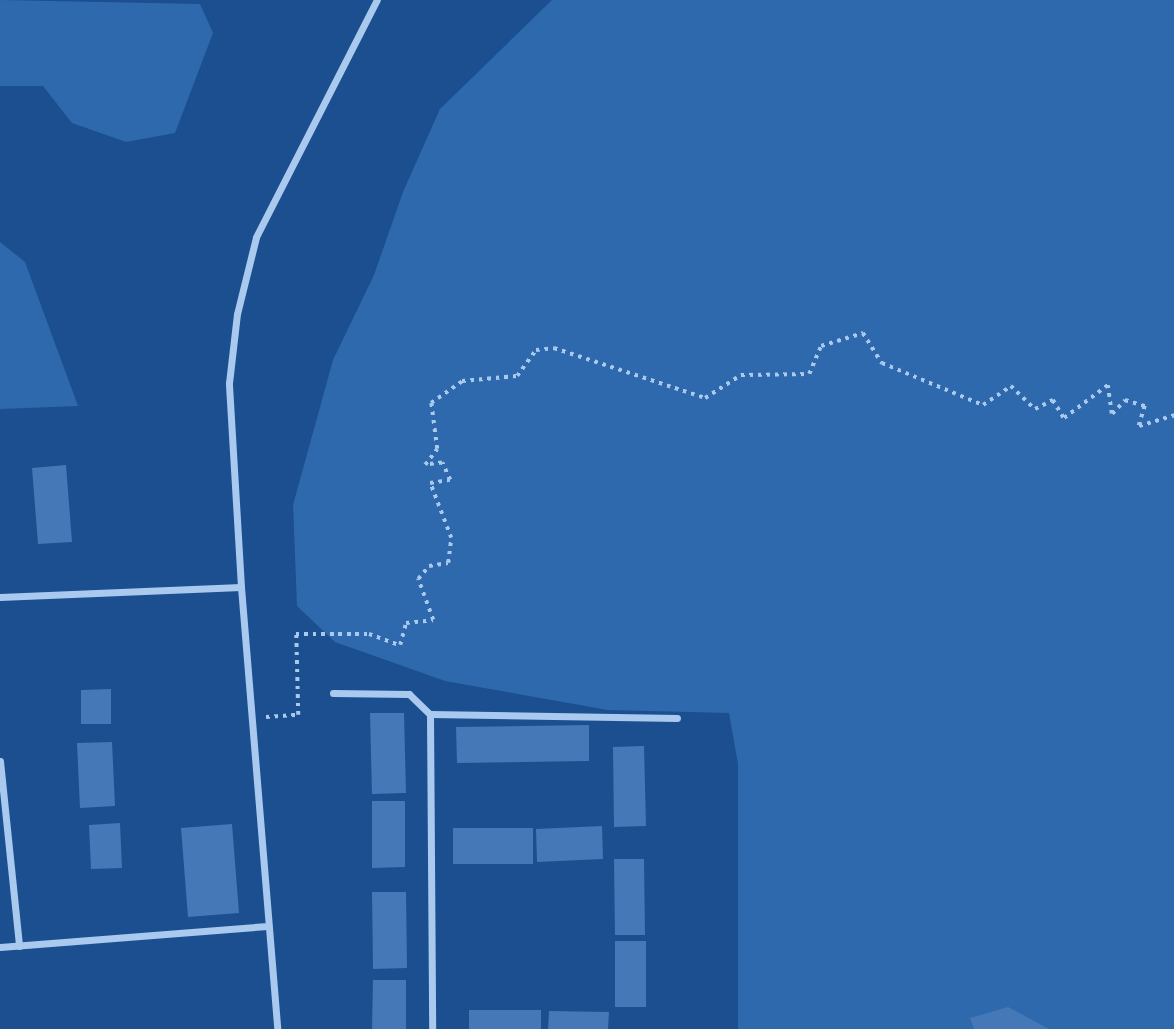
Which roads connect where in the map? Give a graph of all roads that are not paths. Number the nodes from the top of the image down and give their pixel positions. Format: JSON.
{"nodes":[{"id":1,"x":377,"y":0,"type":"edge"},
{"id":2,"x":241,"y":587,"type":"junction"},
{"id":3,"x":0,"y":597,"type":"edge"},
{"id":4,"x":333,"y":692,"type":"dead end"},
{"id":5,"x":430,"y":715,"type":"junction"},
{"id":6,"x":677,"y":718,"type":"dead end"},
{"id":7,"x":0,"y":761,"type":"edge"},
{"id":8,"x":264,"y":926,"type":"junction"},
{"id":9,"x":19,"y":946,"type":"junction"},
{"id":10,"x":0,"y":947,"type":"edge"},
{"id":11,"x":277,"y":1029,"type":"edge"},
{"id":12,"x":432,"y":1029,"type":"edge"}],
"edges":[{"from":1,"to":2,"type":"street"},
{"from":2,"to":3,"type":"street"},
{"from":2,"to":8,"type":"street"},
{"from":4,"to":5,"type":"street"},
{"from":5,"to":6,"type":"street"},
{"from":5,"to":12,"type":"street"},
{"from":7,"to":9,"type":"street"},
{"from":8,"to":9,"type":"street"},
{"from":8,"to":11,"type":"street"},
{"from":9,"to":10,"type":"street"}]}
